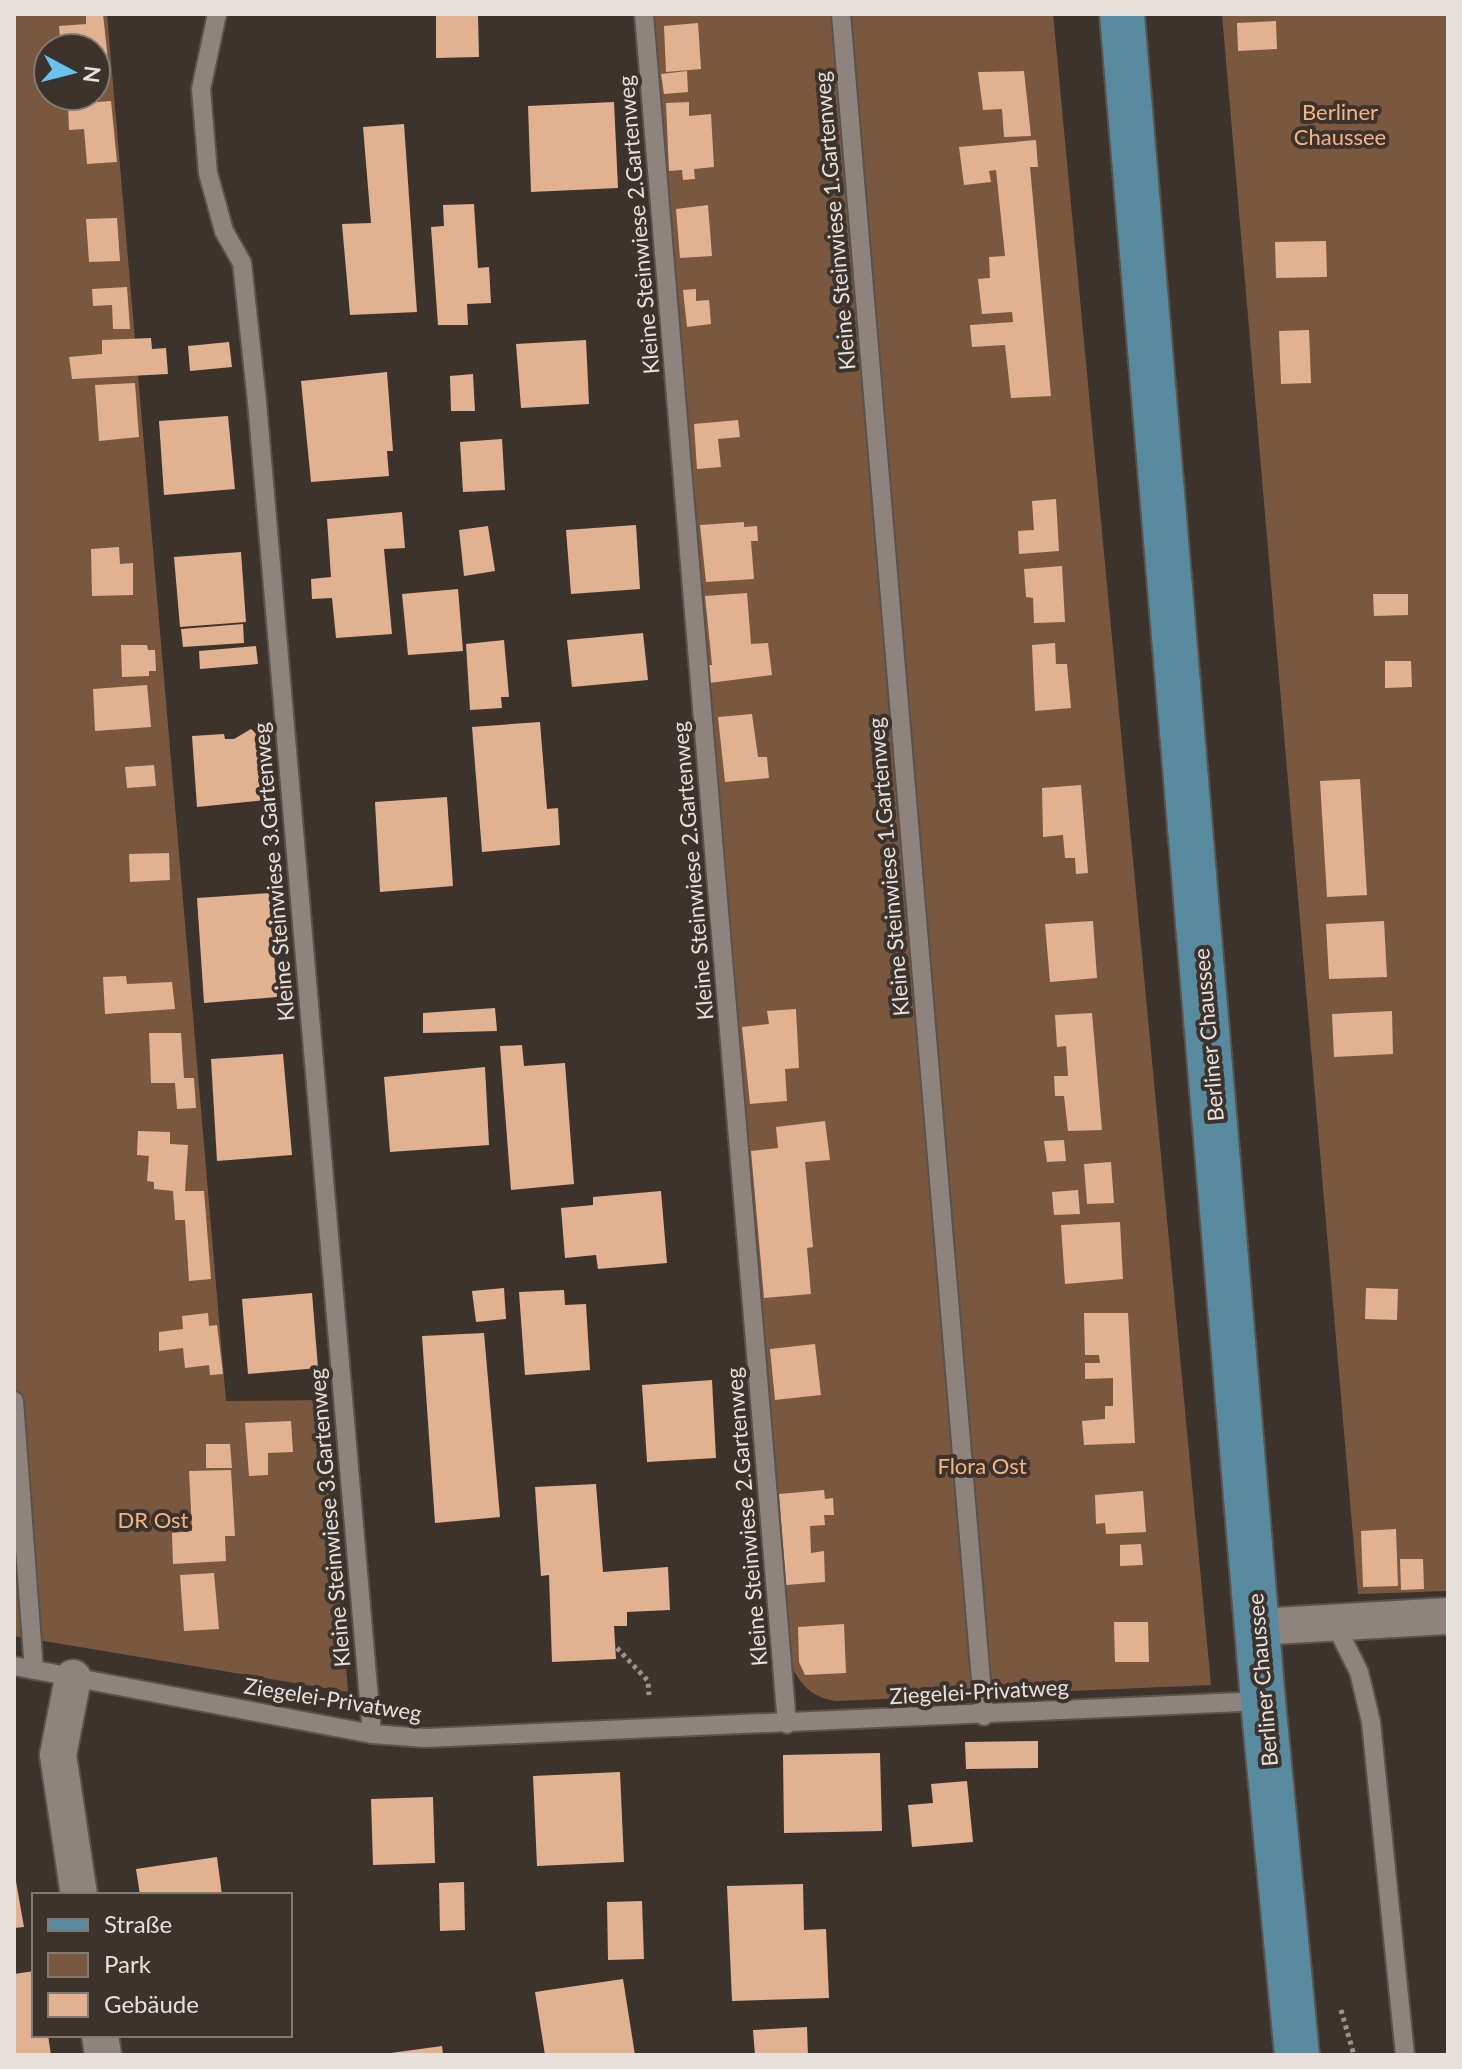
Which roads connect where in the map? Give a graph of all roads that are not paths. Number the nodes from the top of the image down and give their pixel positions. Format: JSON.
{"nodes":[{"id":1,"x":217,"y":14,"type":"edge"},
{"id":2,"x":644,"y":14,"type":"edge"},
{"id":3,"x":841,"y":14,"type":"edge"},
{"id":4,"x":1122,"y":14,"type":"edge"},
{"id":5,"x":14,"y":1401,"type":"edge"},
{"id":6,"x":1448,"y":1616,"type":"edge"},
{"id":7,"x":1334,"y":1622,"type":"junction"},
{"id":8,"x":1257,"y":1627,"type":"junction"},
{"id":9,"x":14,"y":1666,"type":"edge"},
{"id":10,"x":34,"y":1670,"type":"junction"},
{"id":11,"x":73,"y":1678,"type":"junction"},
{"id":12,"x":1263,"y":1701,"type":"junction"},
{"id":13,"x":984,"y":1716,"type":"junction"},
{"id":14,"x":787,"y":1724,"type":"junction"},
{"id":15,"x":372,"y":1734,"type":"junction"},
{"id":16,"x":79,"y":1893,"type":"edge"},
{"id":17,"x":1297,"y":2055,"type":"edge"},
{"id":18,"x":1405,"y":2055,"type":"edge"}],
"edges":[{"from":1,"to":15,"type":"lane","name":"Kleine Steinwiese 3.Gartenweg"},
{"from":2,"to":14,"type":"lane","name":"Kleine Steinwiese 2.Gartenweg"},
{"from":3,"to":13,"type":"lane","name":"Kleine Steinwiese 1.Gartenweg"},
{"from":4,"to":8,"type":"main road","name":"Berliner Chaussee"},
{"from":5,"to":10,"type":"lane"},
{"from":6,"to":7,"type":"street"},
{"from":7,"to":8,"type":"street"},
{"from":7,"to":18,"type":"lane"},
{"from":8,"to":12,"type":"main road","name":"Berliner Chaussee"},
{"from":9,"to":10,"type":"lane","name":"Ziegelei-Privatweg"},
{"from":10,"to":11,"type":"lane","name":"Ziegelei-Privatweg"},
{"from":11,"to":15,"type":"lane","name":"Ziegelei-Privatweg"},
{"from":11,"to":16,"type":"street"},
{"from":12,"to":13,"type":"lane","name":"Ziegelei-Privatweg"},
{"from":12,"to":17,"type":"main road","name":"Berliner Chaussee"},
{"from":13,"to":14,"type":"lane","name":"Ziegelei-Privatweg"},
{"from":14,"to":15,"type":"lane","name":"Ziegelei-Privatweg"}]}
